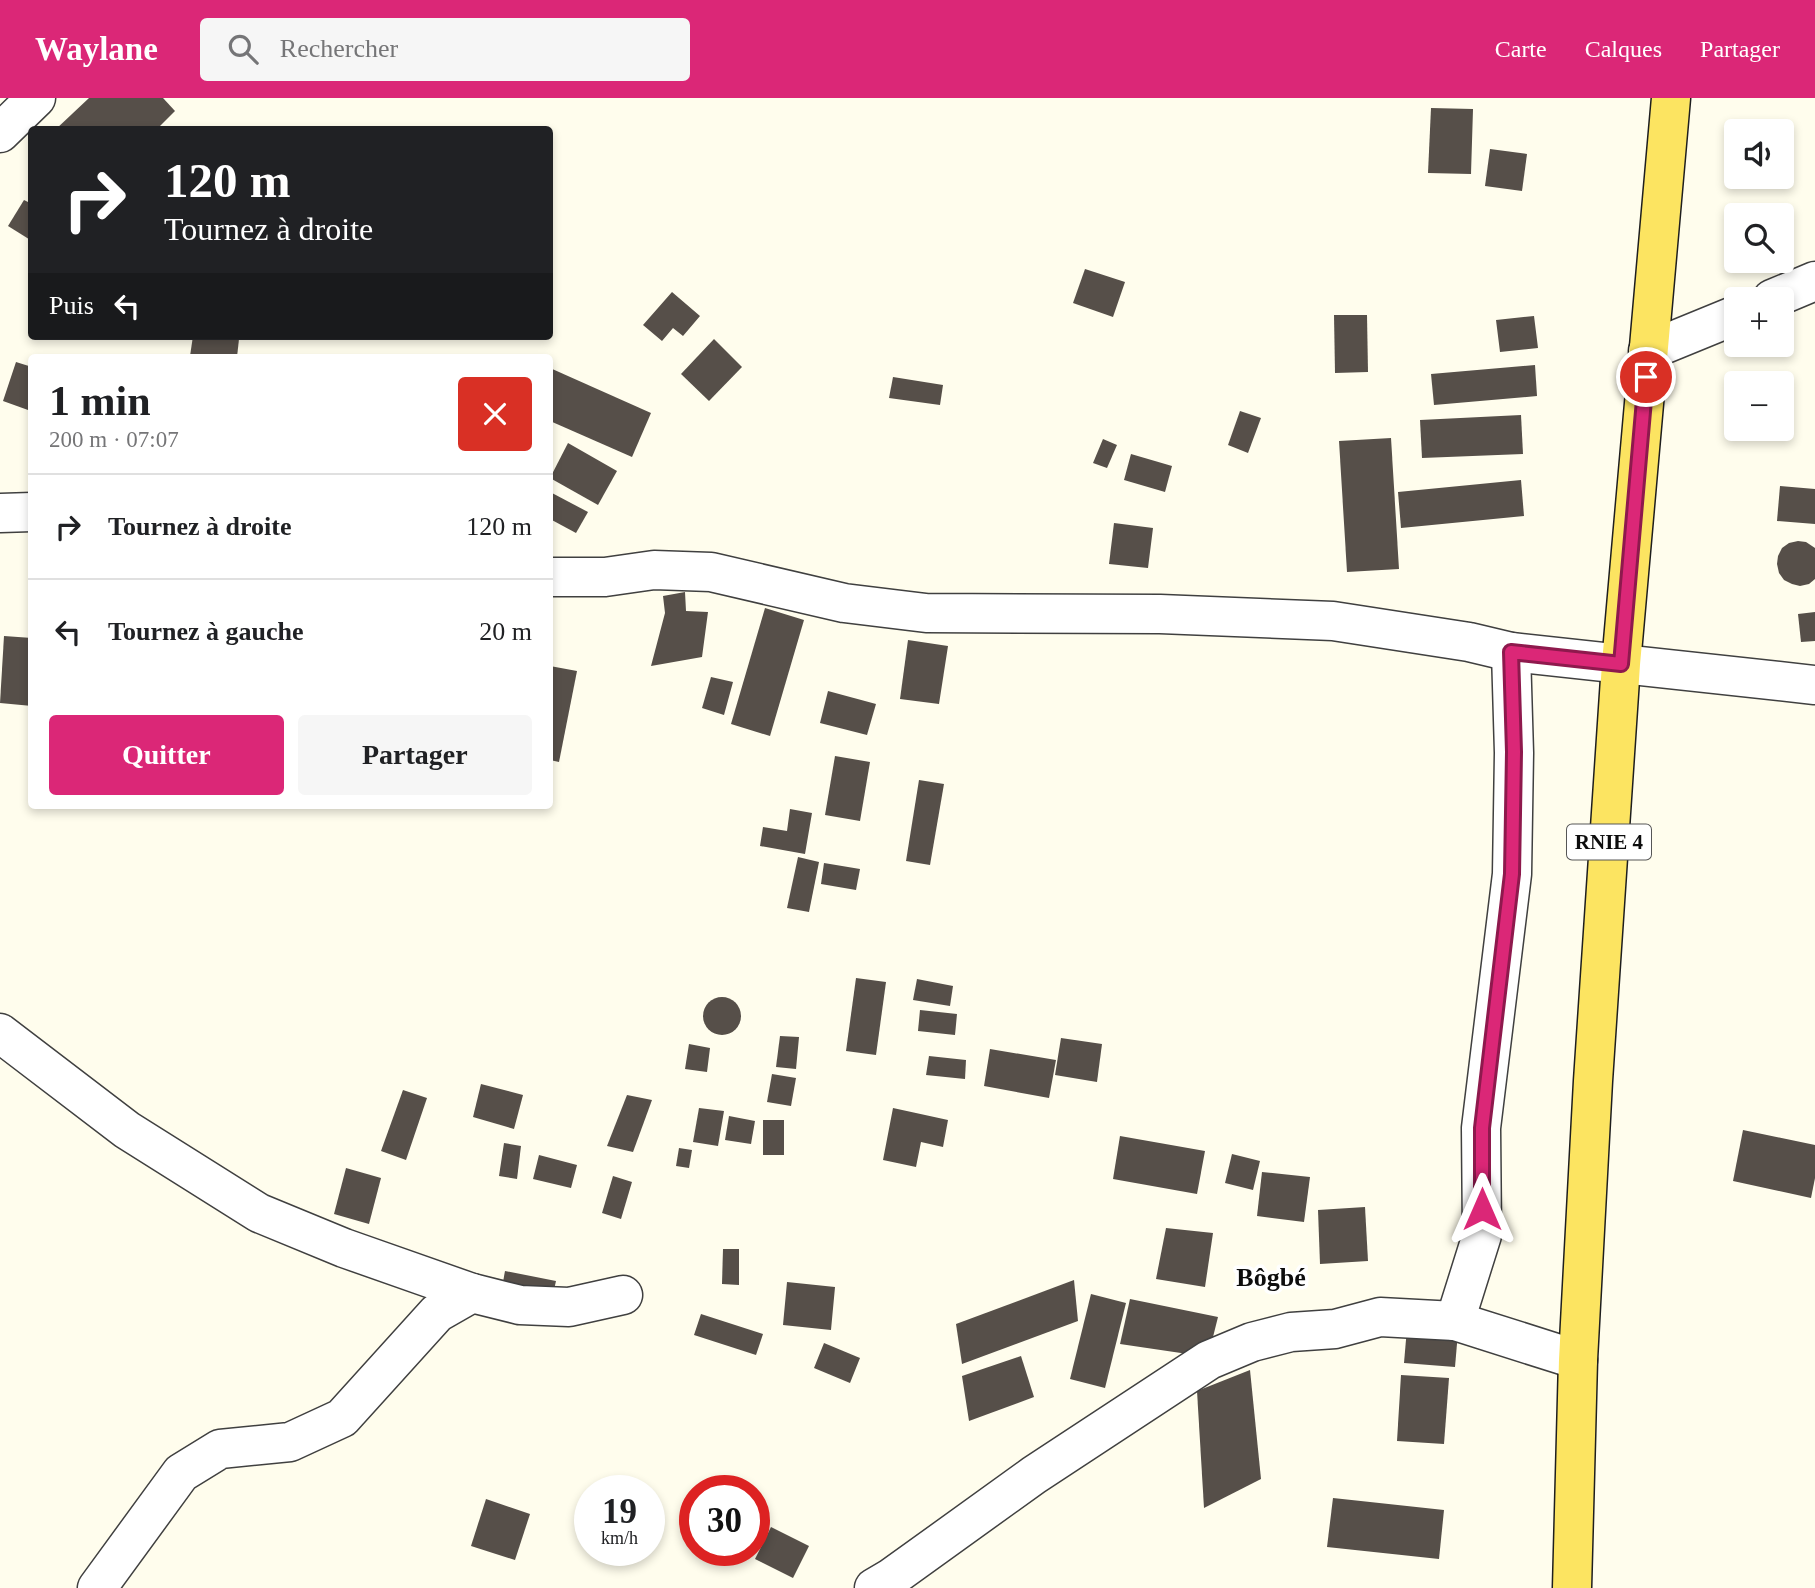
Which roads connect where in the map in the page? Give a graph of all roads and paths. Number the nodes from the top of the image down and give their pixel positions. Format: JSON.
{"nodes":[{"id":1,"x":36,"y":98,"type":"edge"},
{"id":2,"x":1671,"y":98,"type":"edge"},
{"id":3,"x":0,"y":133,"type":"edge"},
{"id":4,"x":1815,"y":281,"type":"edge"},
{"id":5,"x":1794,"y":290,"type":"edge"},
{"id":6,"x":1724,"y":319,"type":"edge"},
{"id":7,"x":1648,"y":351,"type":"junction"},
{"id":8,"x":28,"y":512,"type":"edge"},
{"id":9,"x":0,"y":513,"type":"edge"},
{"id":10,"x":553,"y":577,"type":"edge"},
{"id":11,"x":1511,"y":652,"type":"junction"},
{"id":12,"x":1621,"y":664,"type":"junction"},
{"id":13,"x":1815,"y":685,"type":"edge"},
{"id":14,"x":0,"y":1033,"type":"edge"},
{"id":15,"x":472,"y":1293,"type":"junction"},
{"id":16,"x":623,"y":1295,"type":"dead end"},
{"id":17,"x":1455,"y":1321,"type":"junction"},
{"id":18,"x":1578,"y":1360,"type":"junction"},
{"id":19,"x":97,"y":1588,"type":"edge"},
{"id":20,"x":874,"y":1588,"type":"edge"},
{"id":21,"x":1572,"y":1588,"type":"edge"}],
"edges":[{"from":1,"to":3,"type":"street"},
{"from":2,"to":7,"type":"main road","number":"RNIE 4"},
{"from":4,"to":5,"type":"street"},
{"from":6,"to":7,"type":"street"},
{"from":7,"to":12,"type":"main road","number":"RNIE 4"},
{"from":8,"to":9,"type":"street"},
{"from":10,"to":11,"type":"street"},
{"from":11,"to":12,"type":"street"},
{"from":11,"to":17,"type":"street"},
{"from":12,"to":13,"type":"street"},
{"from":12,"to":18,"type":"main road","number":"RNIE 4"},
{"from":14,"to":15,"type":"street"},
{"from":15,"to":16,"type":"street"},
{"from":15,"to":19,"type":"street"},
{"from":17,"to":18,"type":"street"},
{"from":17,"to":20,"type":"street"},
{"from":18,"to":21,"type":"main road","number":"RNIE 4"}]}
